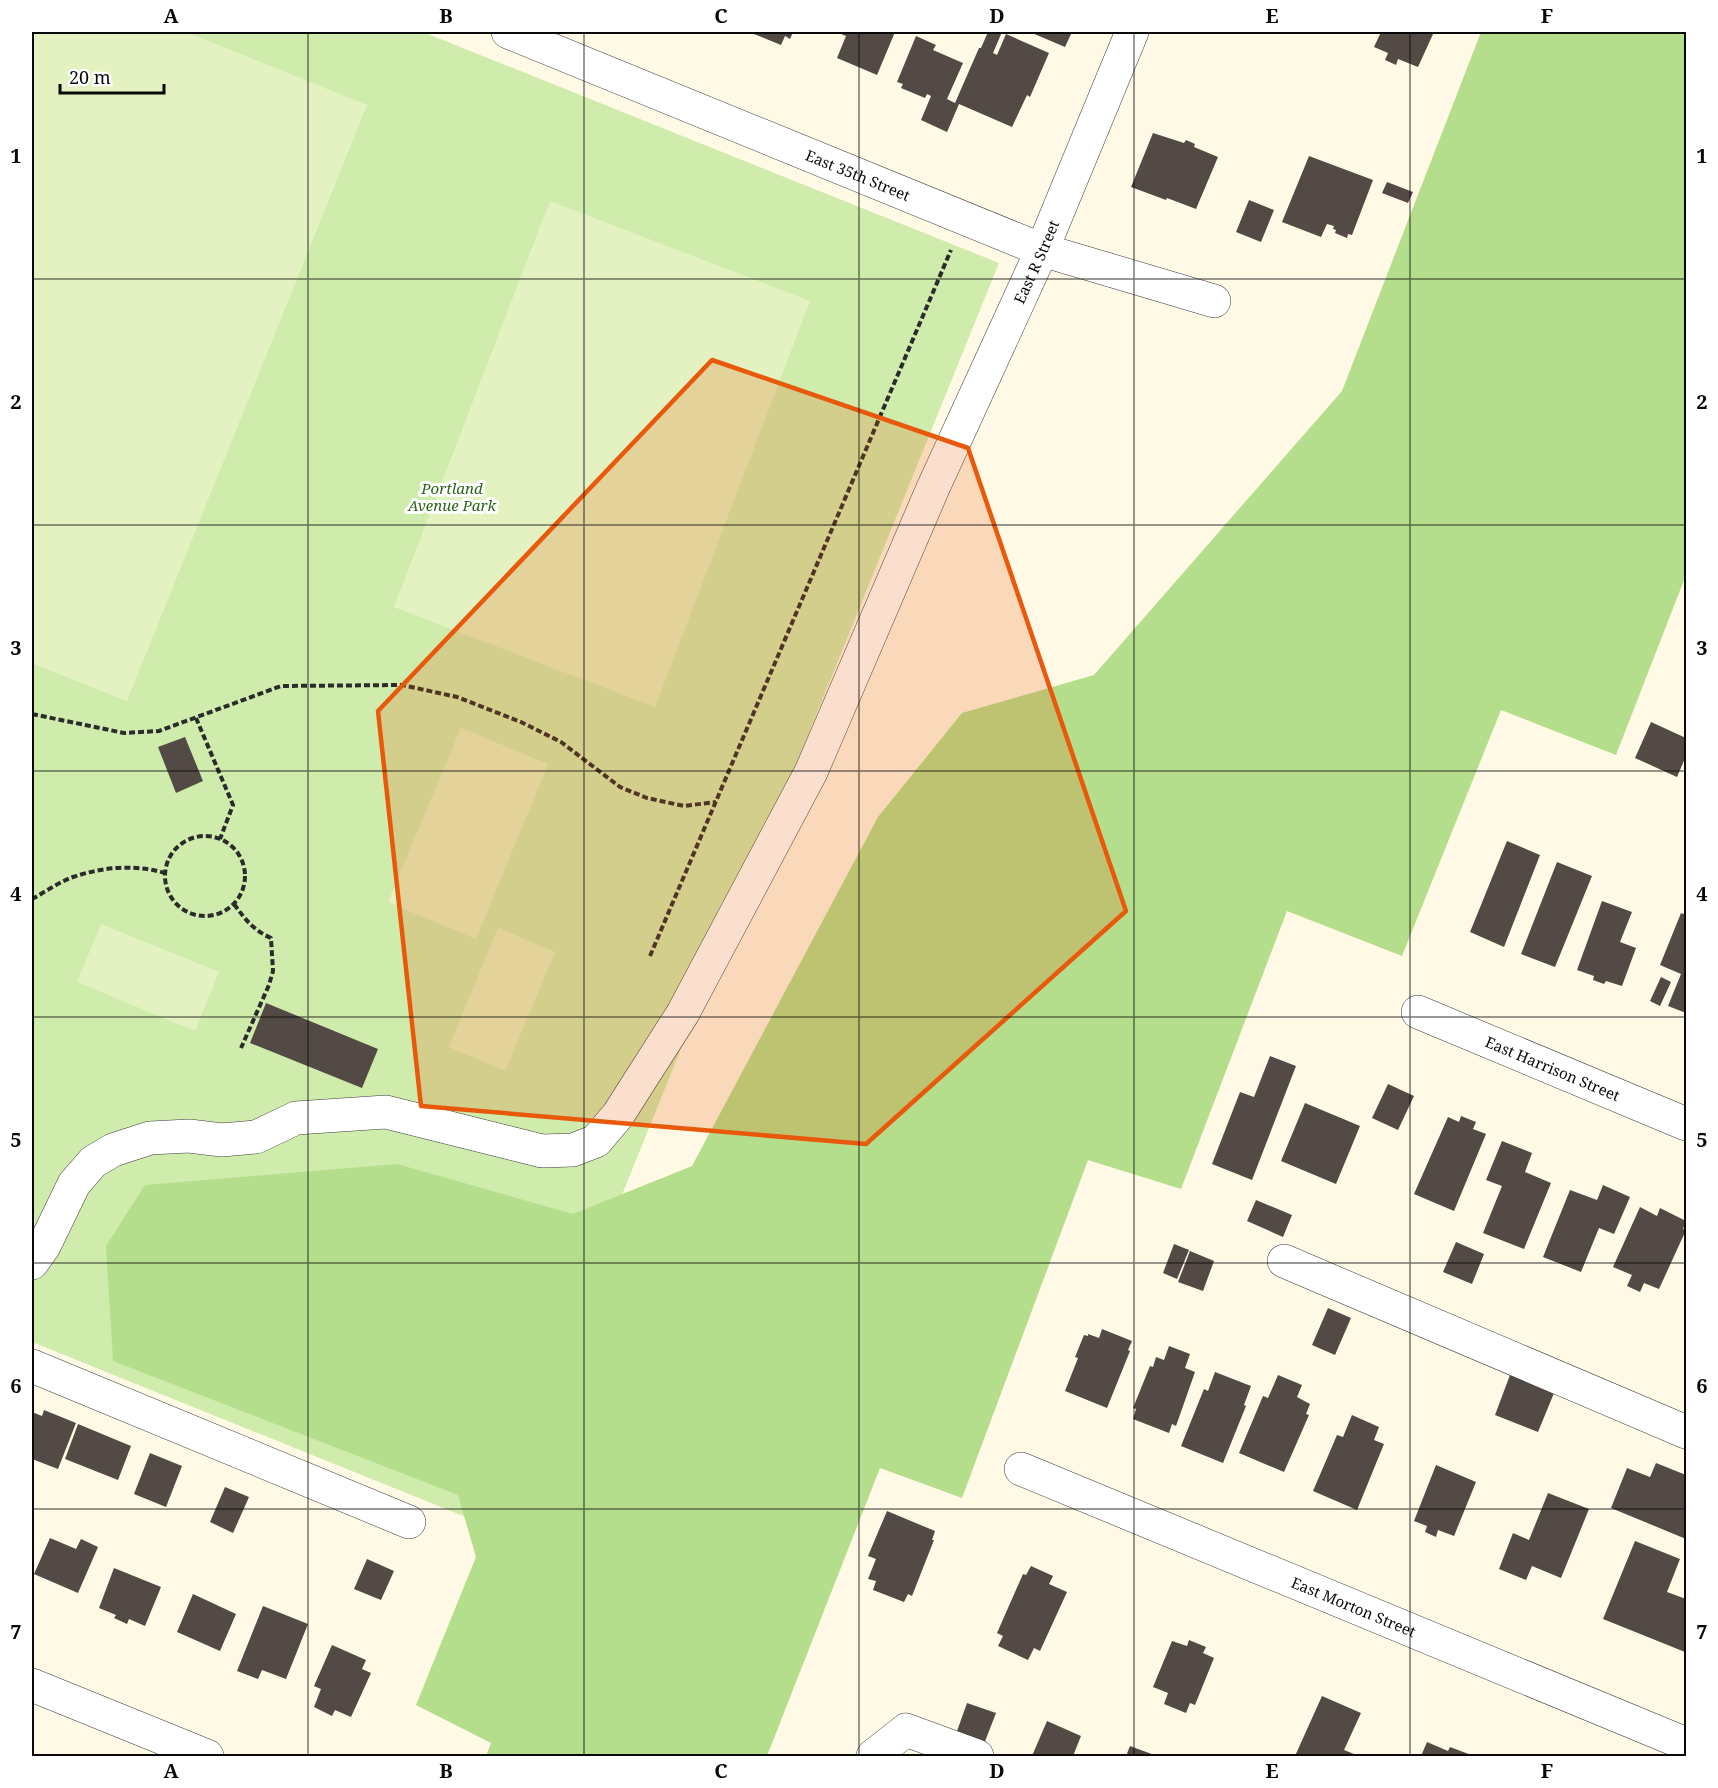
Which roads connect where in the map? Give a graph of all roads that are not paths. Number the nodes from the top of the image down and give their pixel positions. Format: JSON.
{"nodes":[{"id":1,"x":508,"y":32,"type":"edge"},
{"id":2,"x":1132,"y":32,"type":"edge"},
{"id":3,"x":1042,"y":250,"type":"junction"},
{"id":4,"x":1214,"y":301,"type":"dead end"},
{"id":5,"x":1418,"y":1012,"type":"dead end"},
{"id":6,"x":1686,"y":1124,"type":"edge"},
{"id":7,"x":1284,"y":1261,"type":"dead end"},
{"id":8,"x":32,"y":1263,"type":"edge"},
{"id":9,"x":32,"y":1366,"type":"edge"},
{"id":10,"x":1686,"y":1432,"type":"edge"},
{"id":11,"x":1022,"y":1469,"type":"dead end"},
{"id":12,"x":409,"y":1522,"type":"dead end"},
{"id":13,"x":32,"y":1685,"type":"edge"},
{"id":14,"x":1686,"y":1744,"type":"edge"},
{"id":15,"x":207,"y":1756,"type":"edge"},
{"id":16,"x":873,"y":1756,"type":"edge"},
{"id":17,"x":977,"y":1756,"type":"edge"}],
"edges":[{"from":1,"to":3,"type":"street","name":"East 35th Street"},
{"from":2,"to":3,"type":"street","name":"East R Street"},
{"from":3,"to":4,"type":"street","name":"East 35th Street"},
{"from":3,"to":8,"type":"street","name":"East R Street"},
{"from":5,"to":6,"type":"street","name":"East Harrison Street"},
{"from":7,"to":10,"type":"street"},
{"from":9,"to":12,"type":"street"},
{"from":11,"to":14,"type":"street","name":"East Morton Street"},
{"from":13,"to":15,"type":"street"},
{"from":16,"to":17,"type":"street"}]}
